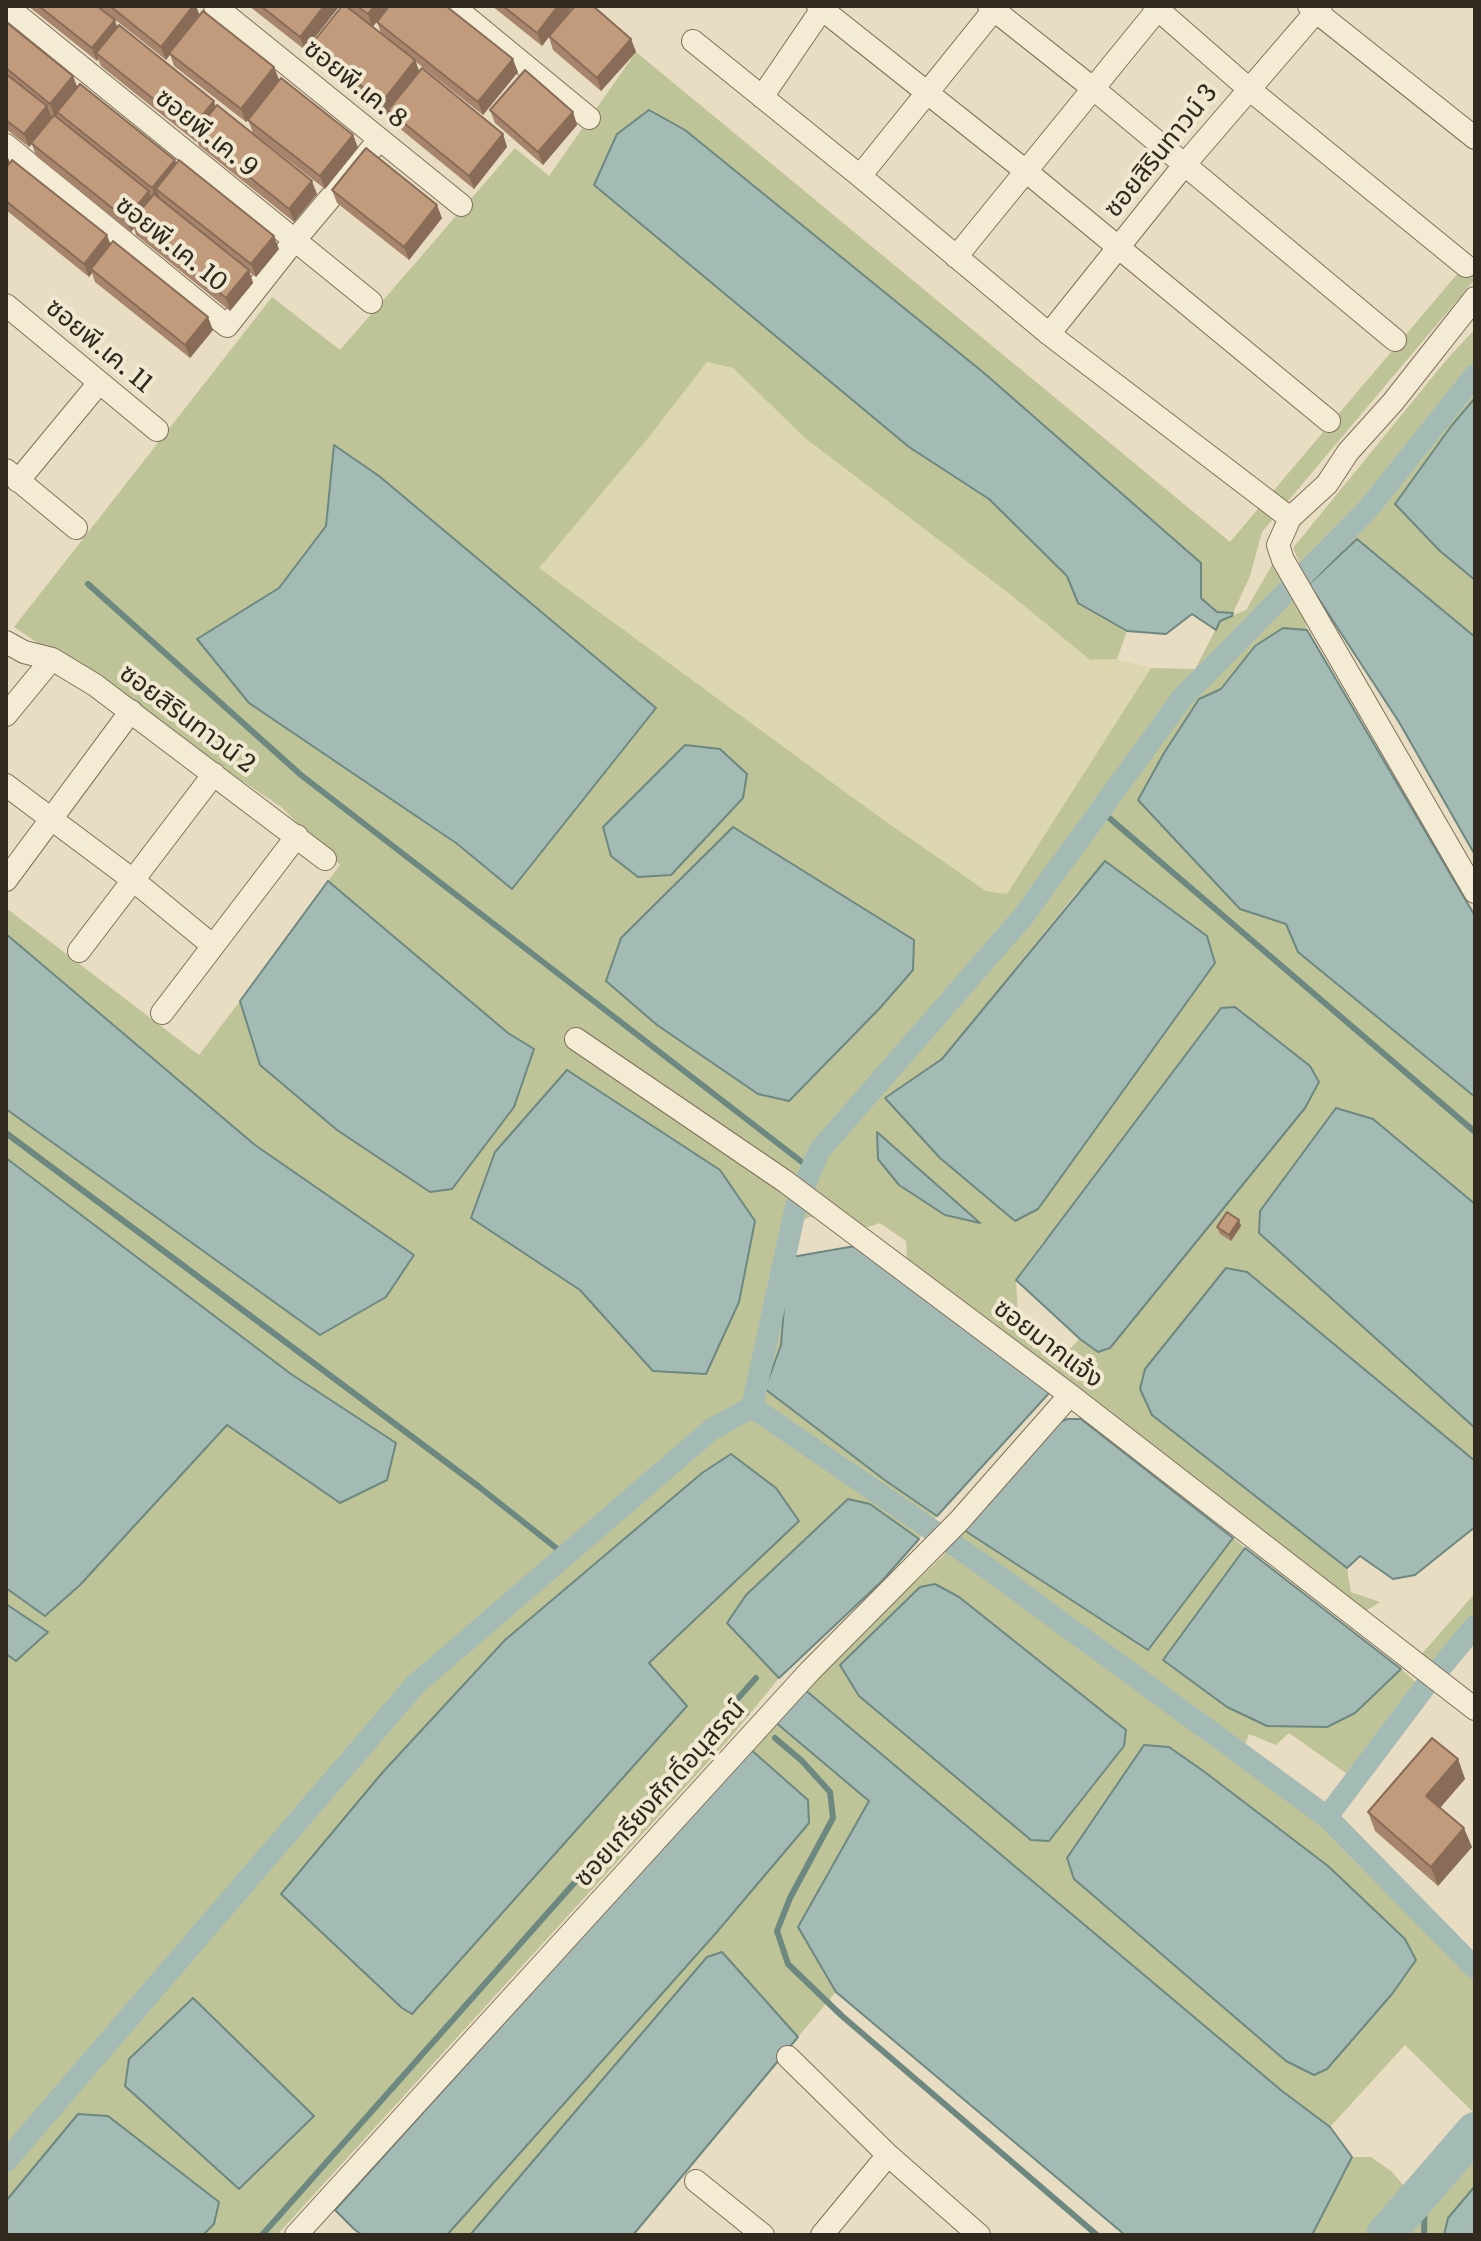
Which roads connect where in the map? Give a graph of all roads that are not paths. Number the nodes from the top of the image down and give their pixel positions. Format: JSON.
{"nodes":[{"id":1,"x":6,"y":6,"type":"edge"},
{"id":2,"x":215,"y":6,"type":"edge"},
{"id":3,"x":453,"y":6,"type":"edge"},
{"id":4,"x":821,"y":7,"type":"edge"},
{"id":5,"x":993,"y":7,"type":"edge"},
{"id":6,"x":1156,"y":8,"type":"edge"},
{"id":7,"x":1315,"y":8,"type":"edge"},
{"id":8,"x":693,"y":41,"type":"dead end"},
{"id":9,"x":1249,"y":89,"type":"junction"},
{"id":10,"x":1095,"y":90,"type":"junction"},
{"id":11,"x":927,"y":92,"type":"junction"},
{"id":12,"x":762,"y":97,"type":"junction"},
{"id":13,"x":589,"y":118,"type":"dead end"},
{"id":14,"x":1475,"y":138,"type":"edge"},
{"id":15,"x":379,"y":140,"type":"junction"},
{"id":16,"x":6,"y":145,"type":"edge"},
{"id":17,"x":1185,"y":164,"type":"junction"},
{"id":18,"x":1027,"y":172,"type":"junction"},
{"id":19,"x":860,"y":176,"type":"junction"},
{"id":20,"x":461,"y":205,"type":"dead end"},
{"id":21,"x":294,"y":241,"type":"junction"},
{"id":22,"x":1117,"y":249,"type":"junction"},
{"id":23,"x":956,"y":257,"type":"junction"},
{"id":24,"x":1466,"y":266,"type":"dead end"},
{"id":25,"x":1475,"y":298,"type":"edge"},
{"id":26,"x":371,"y":302,"type":"dead end"},
{"id":27,"x":6,"y":305,"type":"edge"},
{"id":28,"x":1049,"y":334,"type":"junction"},
{"id":29,"x":1395,"y":340,"type":"dead end"},
{"id":30,"x":99,"y":383,"type":"junction"},
{"id":31,"x":1329,"y":421,"type":"dead end"},
{"id":32,"x":157,"y":430,"type":"dead end"},
{"id":33,"x":12,"y":475,"type":"edge"},
{"id":34,"x":1290,"y":518,"type":"junction"},
{"id":35,"x":76,"y":528,"type":"dead end"},
{"id":36,"x":6,"y":642,"type":"edge"},
{"id":37,"x":52,"y":659,"type":"junction"},
{"id":38,"x":131,"y":711,"type":"junction"},
{"id":39,"x":6,"y":715,"type":"edge"},
{"id":40,"x":214,"y":774,"type":"junction"},
{"id":41,"x":6,"y":785,"type":"edge"},
{"id":42,"x":51,"y":820,"type":"junction"},
{"id":43,"x":297,"y":836,"type":"junction"},
{"id":44,"x":325,"y":859,"type":"dead end"},
{"id":45,"x":6,"y":880,"type":"edge"},
{"id":46,"x":133,"y":880,"type":"junction"},
{"id":47,"x":1475,"y":892,"type":"edge"},
{"id":48,"x":212,"y":945,"type":"junction"},
{"id":49,"x":79,"y":951,"type":"dead end"},
{"id":50,"x":162,"y":1013,"type":"dead end"},
{"id":51,"x":576,"y":1039,"type":"dead end"},
{"id":52,"x":1070,"y":1395,"type":"junction"},
{"id":53,"x":1475,"y":1709,"type":"edge"},
{"id":54,"x":788,"y":2057,"type":"dead end"},
{"id":55,"x":888,"y":2155,"type":"junction"},
{"id":56,"x":696,"y":2181,"type":"dead end"},
{"id":57,"x":296,"y":2235,"type":"edge"},
{"id":58,"x":763,"y":2235,"type":"edge"},
{"id":59,"x":822,"y":2235,"type":"edge"},
{"id":60,"x":979,"y":2235,"type":"edge"}],
"edges":[{"from":1,"to":21,"type":"street","name":"ซอยพี.เค. 9"},
{"from":2,"to":15,"type":"street","name":"ซอยพี.เค. 8"},
{"from":3,"to":13,"type":"street"},
{"from":4,"to":11,"type":"street"},
{"from":4,"to":12,"type":"street"},
{"from":5,"to":10,"type":"street"},
{"from":5,"to":11,"type":"street"},
{"from":6,"to":9,"type":"street"},
{"from":6,"to":10,"type":"street"},
{"from":7,"to":9,"type":"street","name":"ซอยสิรินทาวน์ 3"},
{"from":7,"to":14,"type":"street"},
{"from":8,"to":12,"type":"street"},
{"from":9,"to":17,"type":"street","name":"ซอยสิรินทาวน์ 3"},
{"from":9,"to":24,"type":"street"},
{"from":10,"to":17,"type":"street"},
{"from":10,"to":18,"type":"street"},
{"from":11,"to":18,"type":"street"},
{"from":11,"to":19,"type":"street"},
{"from":12,"to":19,"type":"street"},
{"from":15,"to":20,"type":"street","name":"ซอยพี.เค. 8"},
{"from":15,"to":21,"type":"street","name":"ซอยพี.เค. 10"},
{"from":16,"to":21,"type":"street","name":"ซอยพี.เค. 10"},
{"from":17,"to":22,"type":"street","name":"ซอยสิรินทาวน์ 3"},
{"from":17,"to":29,"type":"street"},
{"from":18,"to":22,"type":"street"},
{"from":18,"to":23,"type":"street"},
{"from":19,"to":23,"type":"street"},
{"from":21,"to":26,"type":"street","name":"ซอยพี.เค. 9"},
{"from":22,"to":28,"type":"street","name":"ซอยสิรินทาวน์ 3"},
{"from":22,"to":31,"type":"street"},
{"from":23,"to":28,"type":"street"},
{"from":25,"to":34,"type":"street"},
{"from":27,"to":30,"type":"street","name":"ซอยพี.เค. 11"},
{"from":28,"to":34,"type":"street"},
{"from":30,"to":32,"type":"street","name":"ซอยพี.เค. 11"},
{"from":30,"to":33,"type":"street"},
{"from":33,"to":35,"type":"street"},
{"from":34,"to":47,"type":"street"},
{"from":36,"to":37,"type":"street","name":"ซอยสิรินทาวน์ 2"},
{"from":37,"to":38,"type":"street","name":"ซอยสิรินทาวน์ 2"},
{"from":37,"to":39,"type":"street"},
{"from":38,"to":40,"type":"street","name":"ซอยสิรินทาวน์ 2"},
{"from":38,"to":42,"type":"street"},
{"from":40,"to":43,"type":"street","name":"ซอยสิรินทาวน์ 2"},
{"from":40,"to":46,"type":"street"},
{"from":41,"to":42,"type":"street"},
{"from":42,"to":45,"type":"street"},
{"from":42,"to":46,"type":"street"},
{"from":43,"to":44,"type":"street","name":"ซอยสิรินทาวน์ 2"},
{"from":43,"to":48,"type":"street"},
{"from":46,"to":48,"type":"street"},
{"from":46,"to":49,"type":"street"},
{"from":48,"to":50,"type":"street"},
{"from":51,"to":52,"type":"street","name":"ซอยมากแจ้ง"},
{"from":52,"to":53,"type":"street","name":"ซอยมากแจ้ง"},
{"from":52,"to":57,"type":"street","name":"ซอยเกรียงศักดิ์อนุสรณ์"},
{"from":54,"to":55,"type":"street"},
{"from":55,"to":59,"type":"street"},
{"from":55,"to":60,"type":"street"},
{"from":56,"to":58,"type":"street"}]}
